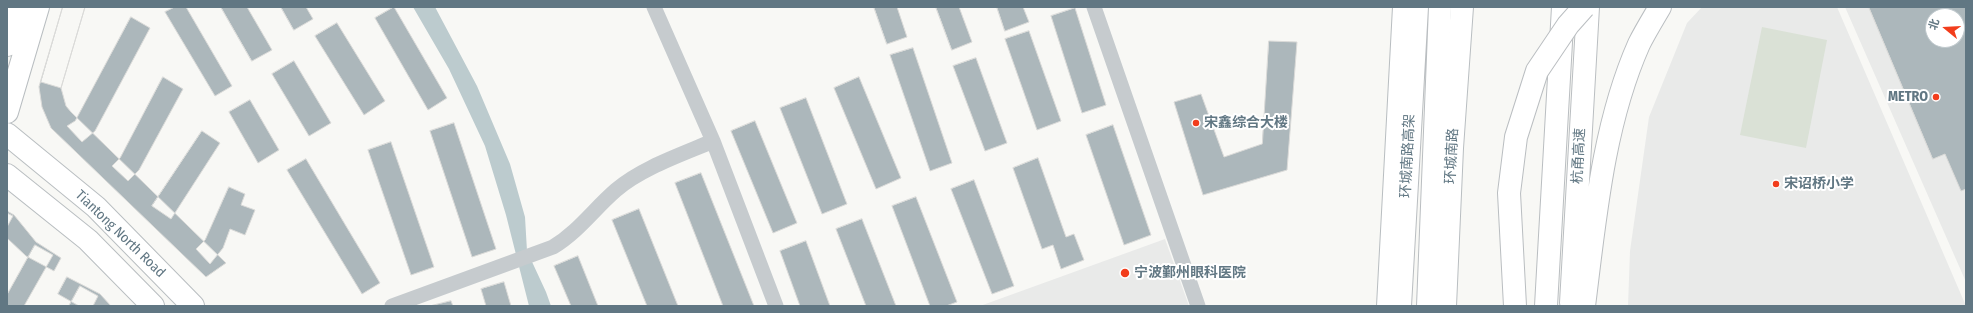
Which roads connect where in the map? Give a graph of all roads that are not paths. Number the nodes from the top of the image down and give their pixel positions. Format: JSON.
{"nodes":[{"id":1,"x":17,"y":7,"type":"edge"},
{"id":2,"x":38,"y":7,"type":"edge"},
{"id":3,"x":654,"y":7,"type":"edge"},
{"id":4,"x":1094,"y":7,"type":"edge"},
{"id":5,"x":1404,"y":7,"type":"edge"},
{"id":6,"x":1416,"y":7,"type":"edge"},
{"id":7,"x":1440,"y":7,"type":"edge"},
{"id":8,"x":1462,"y":7,"type":"edge"},
{"id":9,"x":1563,"y":7,"type":"edge"},
{"id":10,"x":1584,"y":7,"type":"edge"},
{"id":11,"x":1588,"y":7,"type":"edge"},
{"id":12,"x":1660,"y":7,"type":"edge"},
{"id":13,"x":7,"y":45,"type":"edge"},
{"id":14,"x":7,"y":112,"type":"edge"},
{"id":15,"x":7,"y":134,"type":"edge"},
{"id":16,"x":714,"y":141,"type":"junction"},
{"id":17,"x":7,"y":175,"type":"edge"},
{"id":18,"x":153,"y":306,"type":"edge"},
{"id":19,"x":193,"y":306,"type":"edge"},
{"id":20,"x":392,"y":306,"type":"edge"},
{"id":21,"x":776,"y":306,"type":"edge"},
{"id":22,"x":1198,"y":306,"type":"edge"},
{"id":23,"x":1388,"y":306,"type":"edge"},
{"id":24,"x":1400,"y":306,"type":"edge"},
{"id":25,"x":1428,"y":306,"type":"edge"},
{"id":26,"x":1445,"y":306,"type":"edge"},
{"id":27,"x":1515,"y":306,"type":"edge"},
{"id":28,"x":1546,"y":306,"type":"edge"},
{"id":29,"x":1571,"y":306,"type":"edge"},
{"id":30,"x":1584,"y":306,"type":"edge"}],
"edges":[{"from":1,"to":13,"type":"main road"},
{"from":2,"to":14,"type":"main road"},
{"from":3,"to":16,"type":"street"},
{"from":4,"to":22,"type":"street"},
{"from":5,"to":23,"type":"main road"},
{"from":6,"to":24,"type":"main road","name":"环城南路高架"},
{"from":7,"to":25,"type":"main road","name":"环城南路高架"},
{"from":8,"to":26,"type":"main road","name":"环城南路"},
{"from":9,"to":28,"type":"main road","name":"杭甬高速"},
{"from":10,"to":27,"type":"main road","bridge":true},
{"from":11,"to":29,"type":"main road","name":"杭甬高速"},
{"from":12,"to":30,"type":"main road"},
{"from":15,"to":19,"type":"main road","name":"Tiantong North Road"},
{"from":16,"to":20,"type":"street"},
{"from":16,"to":21,"type":"street"},
{"from":17,"to":18,"type":"main road","name":"Tiantong North Road"}]}
